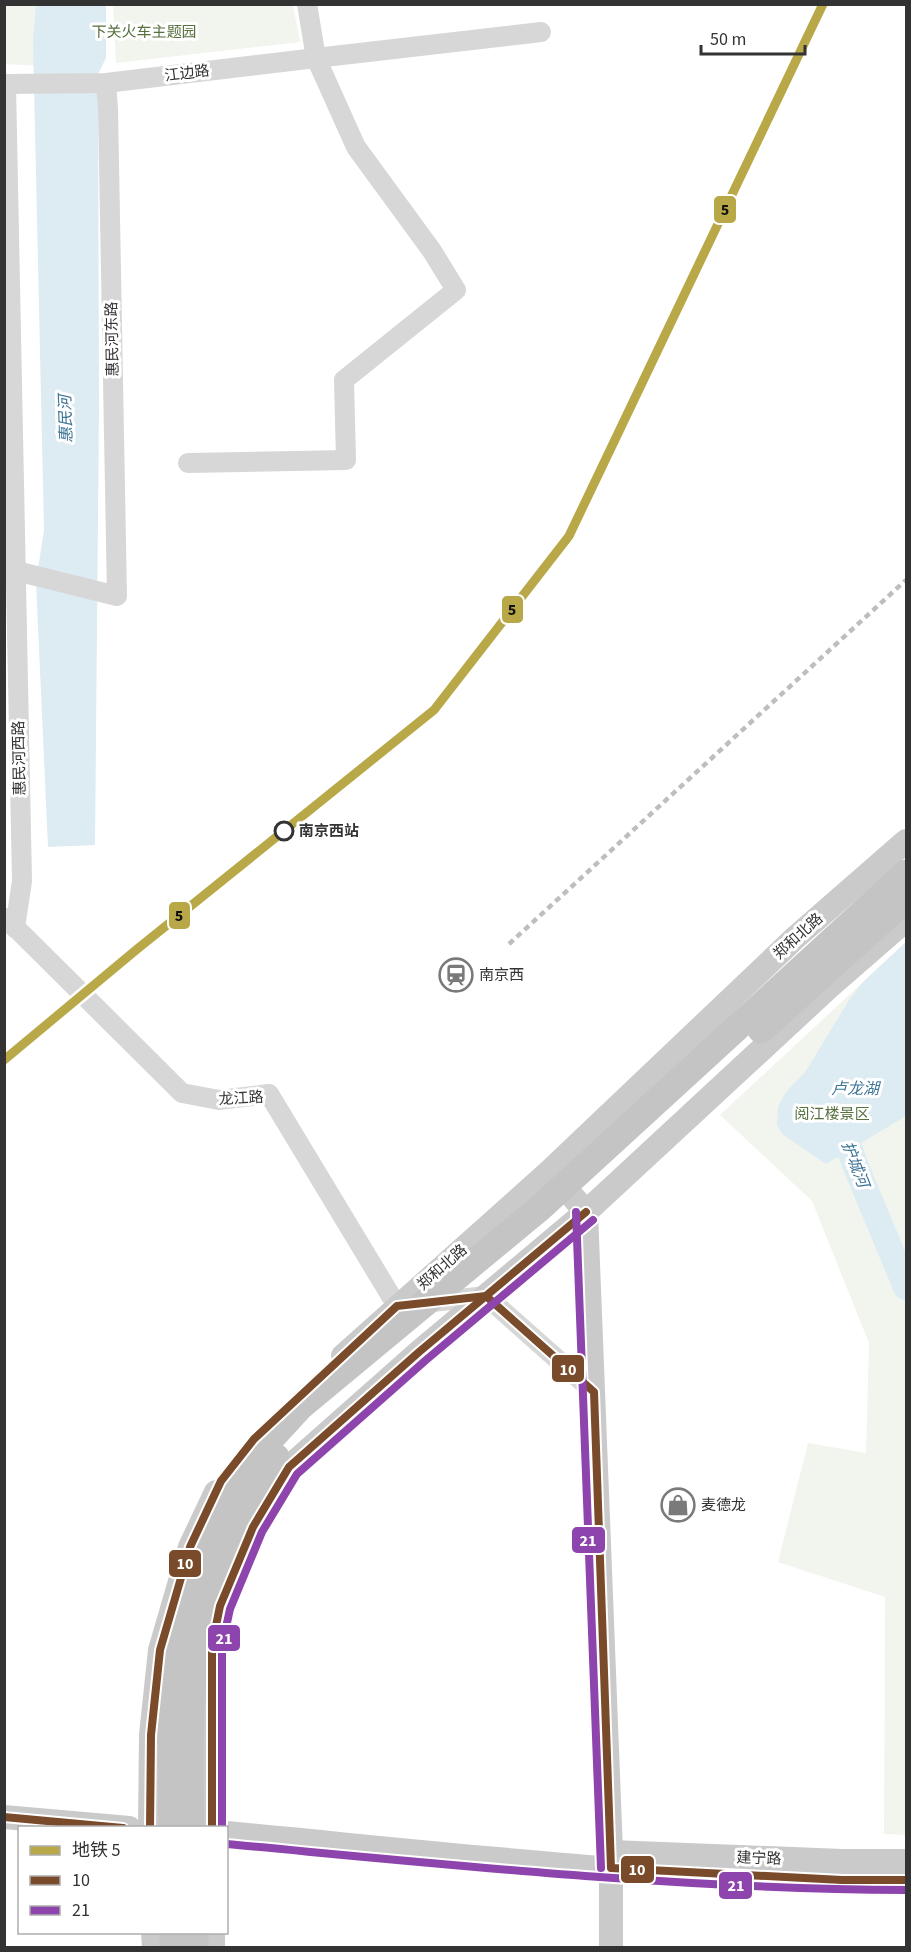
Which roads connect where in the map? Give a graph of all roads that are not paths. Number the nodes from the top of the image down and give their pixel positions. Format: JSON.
{"nodes":[{"id":1,"x":307,"y":4,"type":"edge"},
{"id":2,"x":542,"y":32,"type":"dead end"},
{"id":3,"x":316,"y":58,"type":"junction"},
{"id":4,"x":106,"y":83,"type":"junction"},
{"id":5,"x":12,"y":84,"type":"edge"},
{"id":6,"x":188,"y":463,"type":"dead end"},
{"id":7,"x":14,"y":570,"type":"edge"},
{"id":8,"x":906,"y":841,"type":"edge"},
{"id":9,"x":906,"y":873,"type":"edge"},
{"id":10,"x":906,"y":899,"type":"edge"},
{"id":11,"x":906,"y":920,"type":"edge"},
{"id":12,"x":10,"y":922,"type":"edge"},
{"id":13,"x":550,"y":1171,"type":"junction"},
{"id":14,"x":586,"y":1212,"type":"junction"},
{"id":15,"x":486,"y":1296,"type":"junction"},
{"id":16,"x":397,"y":1305,"type":"junction"},
{"id":17,"x":594,"y":1392,"type":"junction"},
{"id":18,"x":4,"y":1817,"type":"edge"},
{"id":19,"x":116,"y":1826,"type":"edge"},
{"id":20,"x":150,"y":1826,"type":"edge"},
{"id":21,"x":172,"y":1826,"type":"edge"},
{"id":22,"x":191,"y":1826,"type":"edge"},
{"id":23,"x":212,"y":1826,"type":"edge"},
{"id":24,"x":228,"y":1833,"type":"edge"},
{"id":25,"x":611,"y":1860,"type":"junction"},
{"id":26,"x":906,"y":1861,"type":"edge"},
{"id":27,"x":906,"y":1880,"type":"edge"},
{"id":28,"x":611,"y":1947,"type":"edge"}],
"edges":[{"from":1,"to":3,"type":"street"},
{"from":2,"to":3,"type":"street","name":"江边路"},
{"from":3,"to":4,"type":"street","name":"江边路"},
{"from":3,"to":6,"type":"street"},
{"from":4,"to":5,"type":"street","name":"江边路"},
{"from":4,"to":7,"type":"street","name":"惠民河东路"},
{"from":5,"to":7,"type":"street","name":"惠民河西路"},
{"from":7,"to":12,"type":"street","name":"惠民河西路"},
{"from":8,"to":13,"type":"main road","name":"郑和北路"},
{"from":9,"to":21,"type":"highway","bridge":true},
{"from":10,"to":22,"type":"highway","bridge":true},
{"from":11,"to":14,"type":"main road"},
{"from":12,"to":16,"type":"street","name":"龙江路"},
{"from":13,"to":14,"type":"main road"},
{"from":13,"to":16,"type":"main road","name":"郑和北路"},
{"from":14,"to":15,"type":"main road"},
{"from":14,"to":17,"type":"main road"},
{"from":15,"to":16,"type":"street"},
{"from":15,"to":17,"type":"street"},
{"from":15,"to":23,"type":"main road"},
{"from":16,"to":20,"type":"main road","name":"郑和北路"},
{"from":17,"to":25,"type":"main road"},
{"from":18,"to":19,"type":"main road"},
{"from":24,"to":25,"type":"main road","name":"建宁路"},
{"from":25,"to":26,"type":"main road","name":"建宁路"},
{"from":25,"to":27,"type":"main road","name":"建宁路"},
{"from":25,"to":28,"type":"main road"}]}
